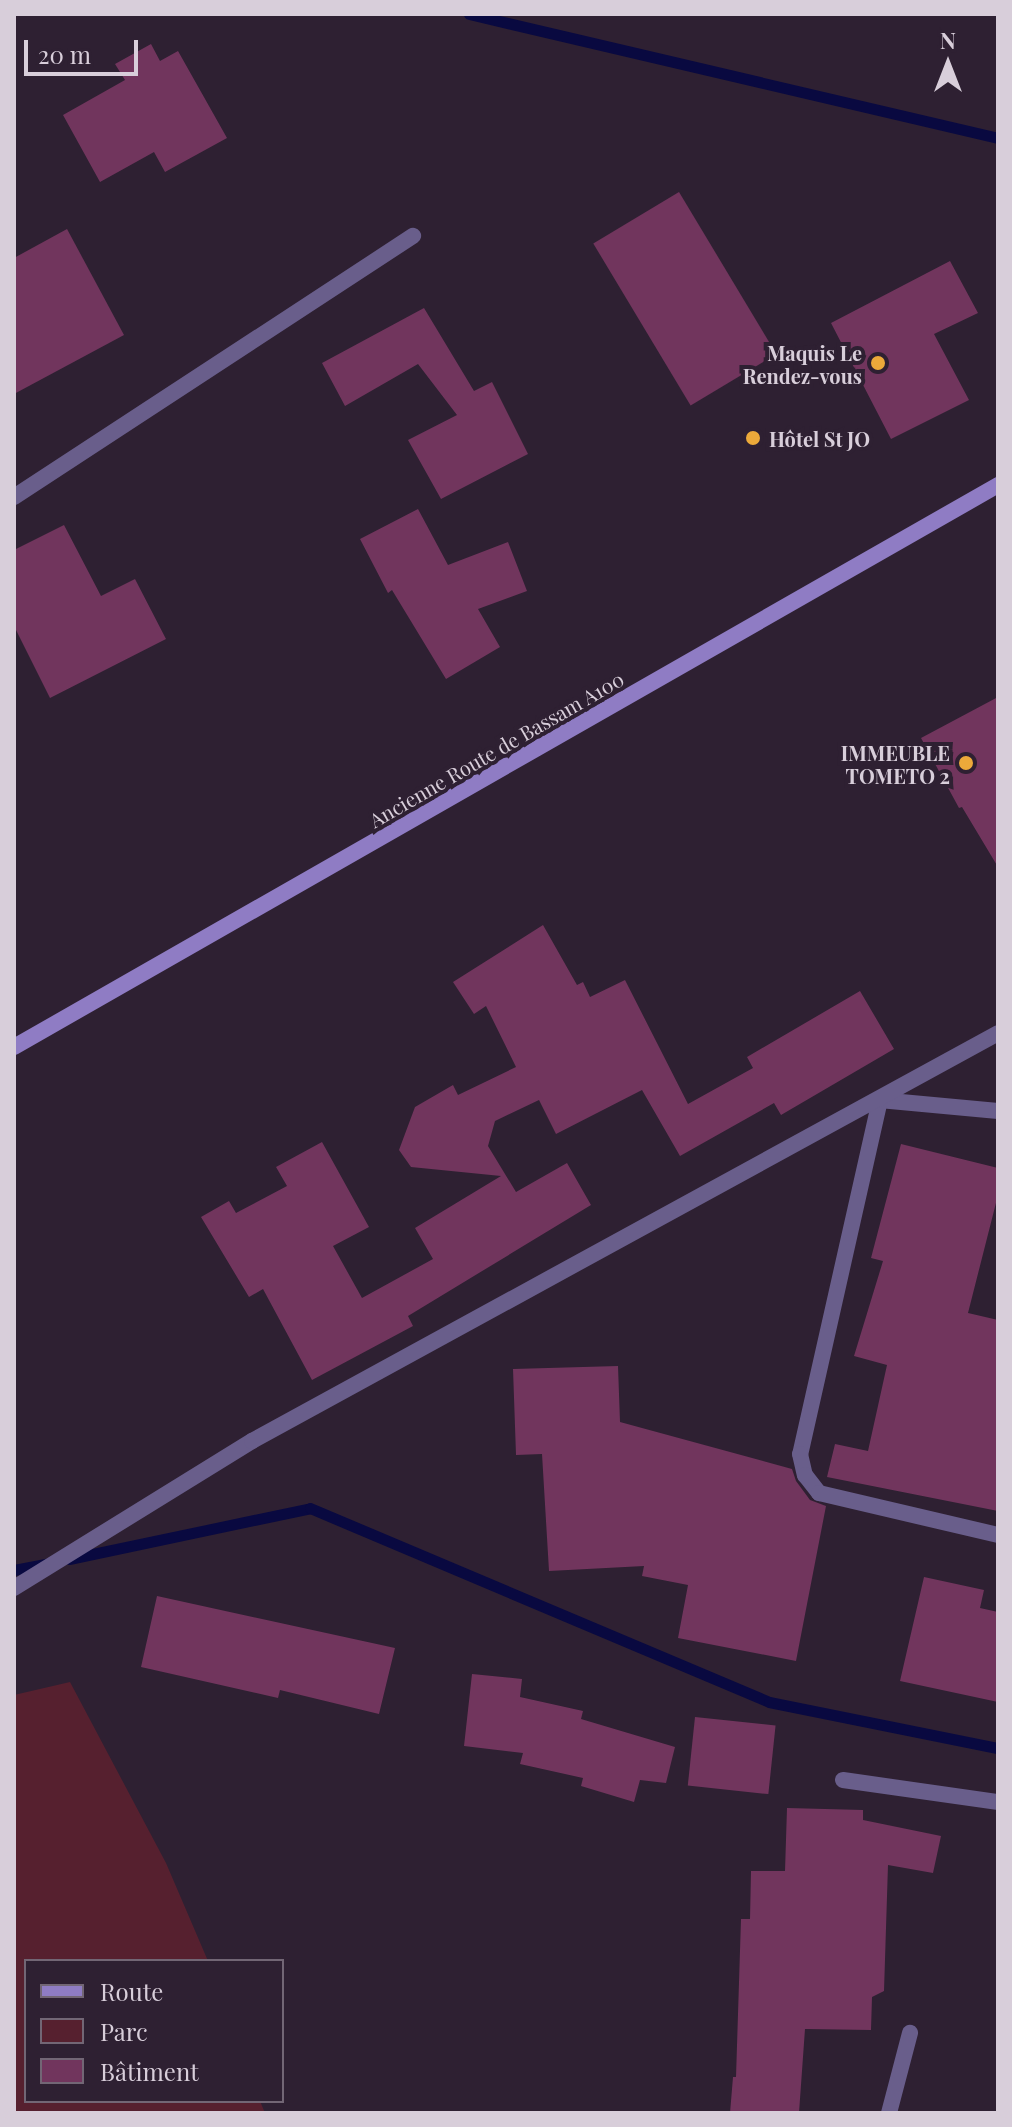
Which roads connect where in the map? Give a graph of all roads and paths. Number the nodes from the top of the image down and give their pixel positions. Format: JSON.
{"nodes":[{"id":1,"x":413,"y":236,"type":"dead end"},
{"id":2,"x":998,"y":485,"type":"edge"},
{"id":3,"x":14,"y":497,"type":"edge"},
{"id":4,"x":998,"y":1033,"type":"edge"},
{"id":5,"x":14,"y":1047,"type":"edge"},
{"id":6,"x":880,"y":1100,"type":"junction"},
{"id":7,"x":998,"y":1111,"type":"edge"},
{"id":8,"x":998,"y":1535,"type":"edge"},
{"id":9,"x":14,"y":1588,"type":"edge"},
{"id":10,"x":843,"y":1780,"type":"dead end"},
{"id":11,"x":998,"y":1802,"type":"edge"},
{"id":12,"x":910,"y":2033,"type":"dead end"},
{"id":13,"x":889,"y":2113,"type":"edge"}],
"edges":[{"from":1,"to":3,"type":"street"},
{"from":2,"to":5,"type":"main road","name":"Ancienne Route de Bassam A100"},
{"from":4,"to":6,"type":"street"},
{"from":6,"to":7,"type":"street"},
{"from":6,"to":8,"type":"street"},
{"from":6,"to":9,"type":"street"},
{"from":10,"to":11,"type":"street"},
{"from":12,"to":13,"type":"street"}]}
